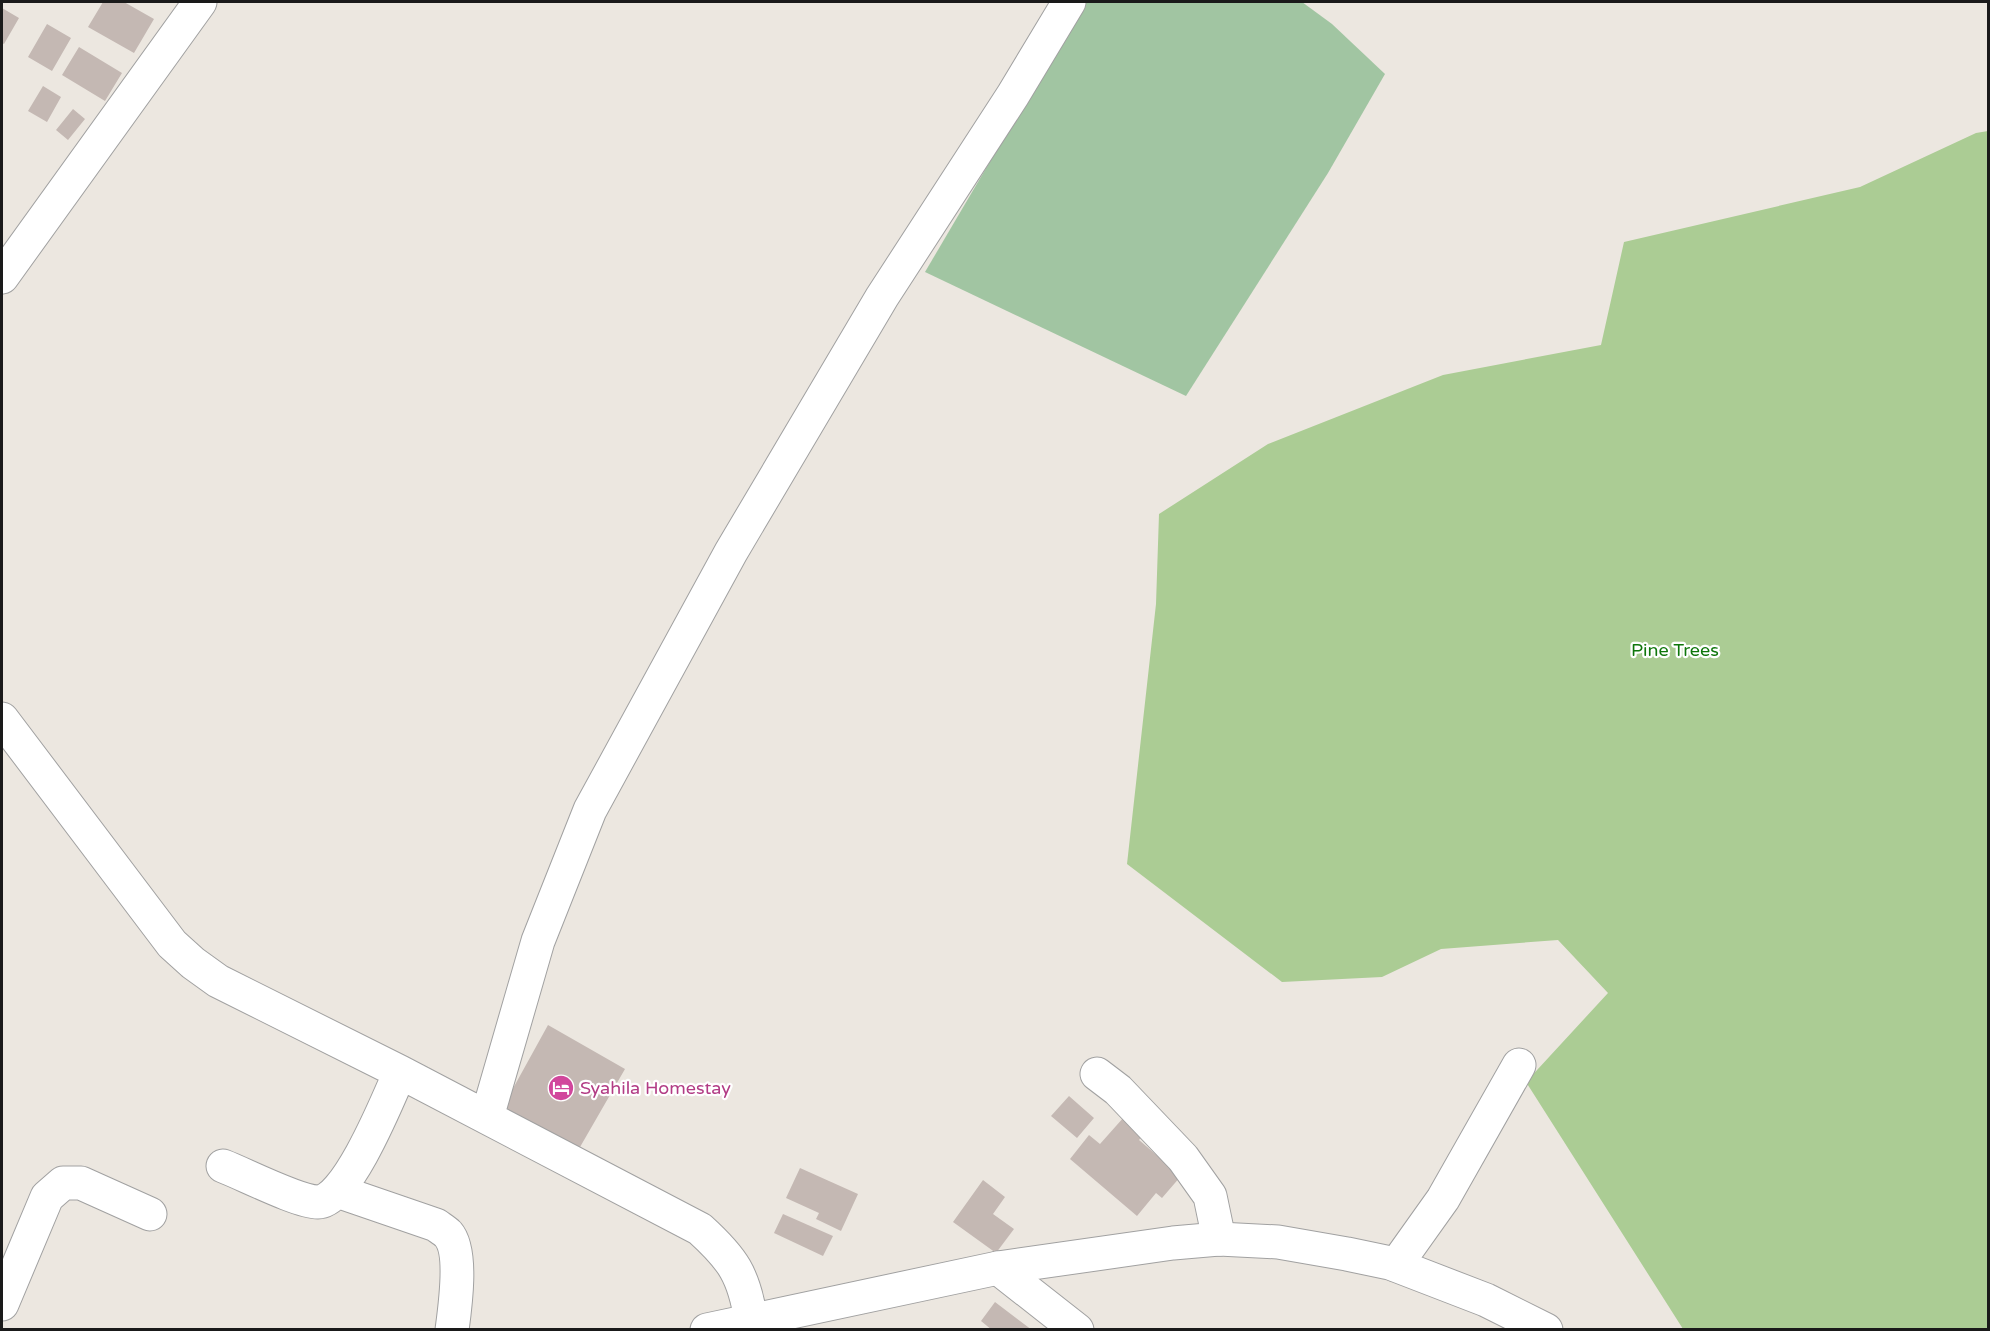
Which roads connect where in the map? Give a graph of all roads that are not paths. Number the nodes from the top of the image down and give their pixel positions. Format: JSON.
{"nodes":[{"id":1,"x":200,"y":2,"type":"edge"},
{"id":2,"x":1069,"y":2,"type":"edge"},
{"id":3,"x":2,"y":277,"type":"edge"},
{"id":4,"x":2,"y":719,"type":"edge"},
{"id":5,"x":1519,"y":1065,"type":"dead end"},
{"id":6,"x":400,"y":1072,"type":"junction"},
{"id":7,"x":1097,"y":1074,"type":"dead end"},
{"id":8,"x":487,"y":1117,"type":"junction"},
{"id":9,"x":222,"y":1166,"type":"dead end"},
{"id":10,"x":337,"y":1191,"type":"junction"},
{"id":11,"x":150,"y":1214,"type":"dead end"},
{"id":12,"x":1219,"y":1239,"type":"junction"},
{"id":13,"x":1396,"y":1265,"type":"junction"},
{"id":14,"x":998,"y":1268,"type":"junction"},
{"id":15,"x":2,"y":1304,"type":"edge"},
{"id":16,"x":751,"y":1320,"type":"junction"},
{"id":17,"x":1535,"y":1327,"type":"edge"},
{"id":18,"x":452,"y":1329,"type":"edge"},
{"id":19,"x":711,"y":1329,"type":"edge"},
{"id":20,"x":1077,"y":1329,"type":"edge"}],
"edges":[{"from":1,"to":3,"type":"street"},
{"from":2,"to":8,"type":"street"},
{"from":4,"to":6,"type":"street"},
{"from":5,"to":13,"type":"street"},
{"from":6,"to":8,"type":"street"},
{"from":6,"to":10,"type":"street"},
{"from":7,"to":12,"type":"street"},
{"from":8,"to":16,"type":"street"},
{"from":9,"to":10,"type":"street"},
{"from":10,"to":18,"type":"street"},
{"from":11,"to":15,"type":"street"},
{"from":12,"to":13,"type":"street"},
{"from":12,"to":14,"type":"street"},
{"from":13,"to":17,"type":"street"},
{"from":14,"to":16,"type":"street"},
{"from":14,"to":20,"type":"street"},
{"from":16,"to":19,"type":"street"}]}
